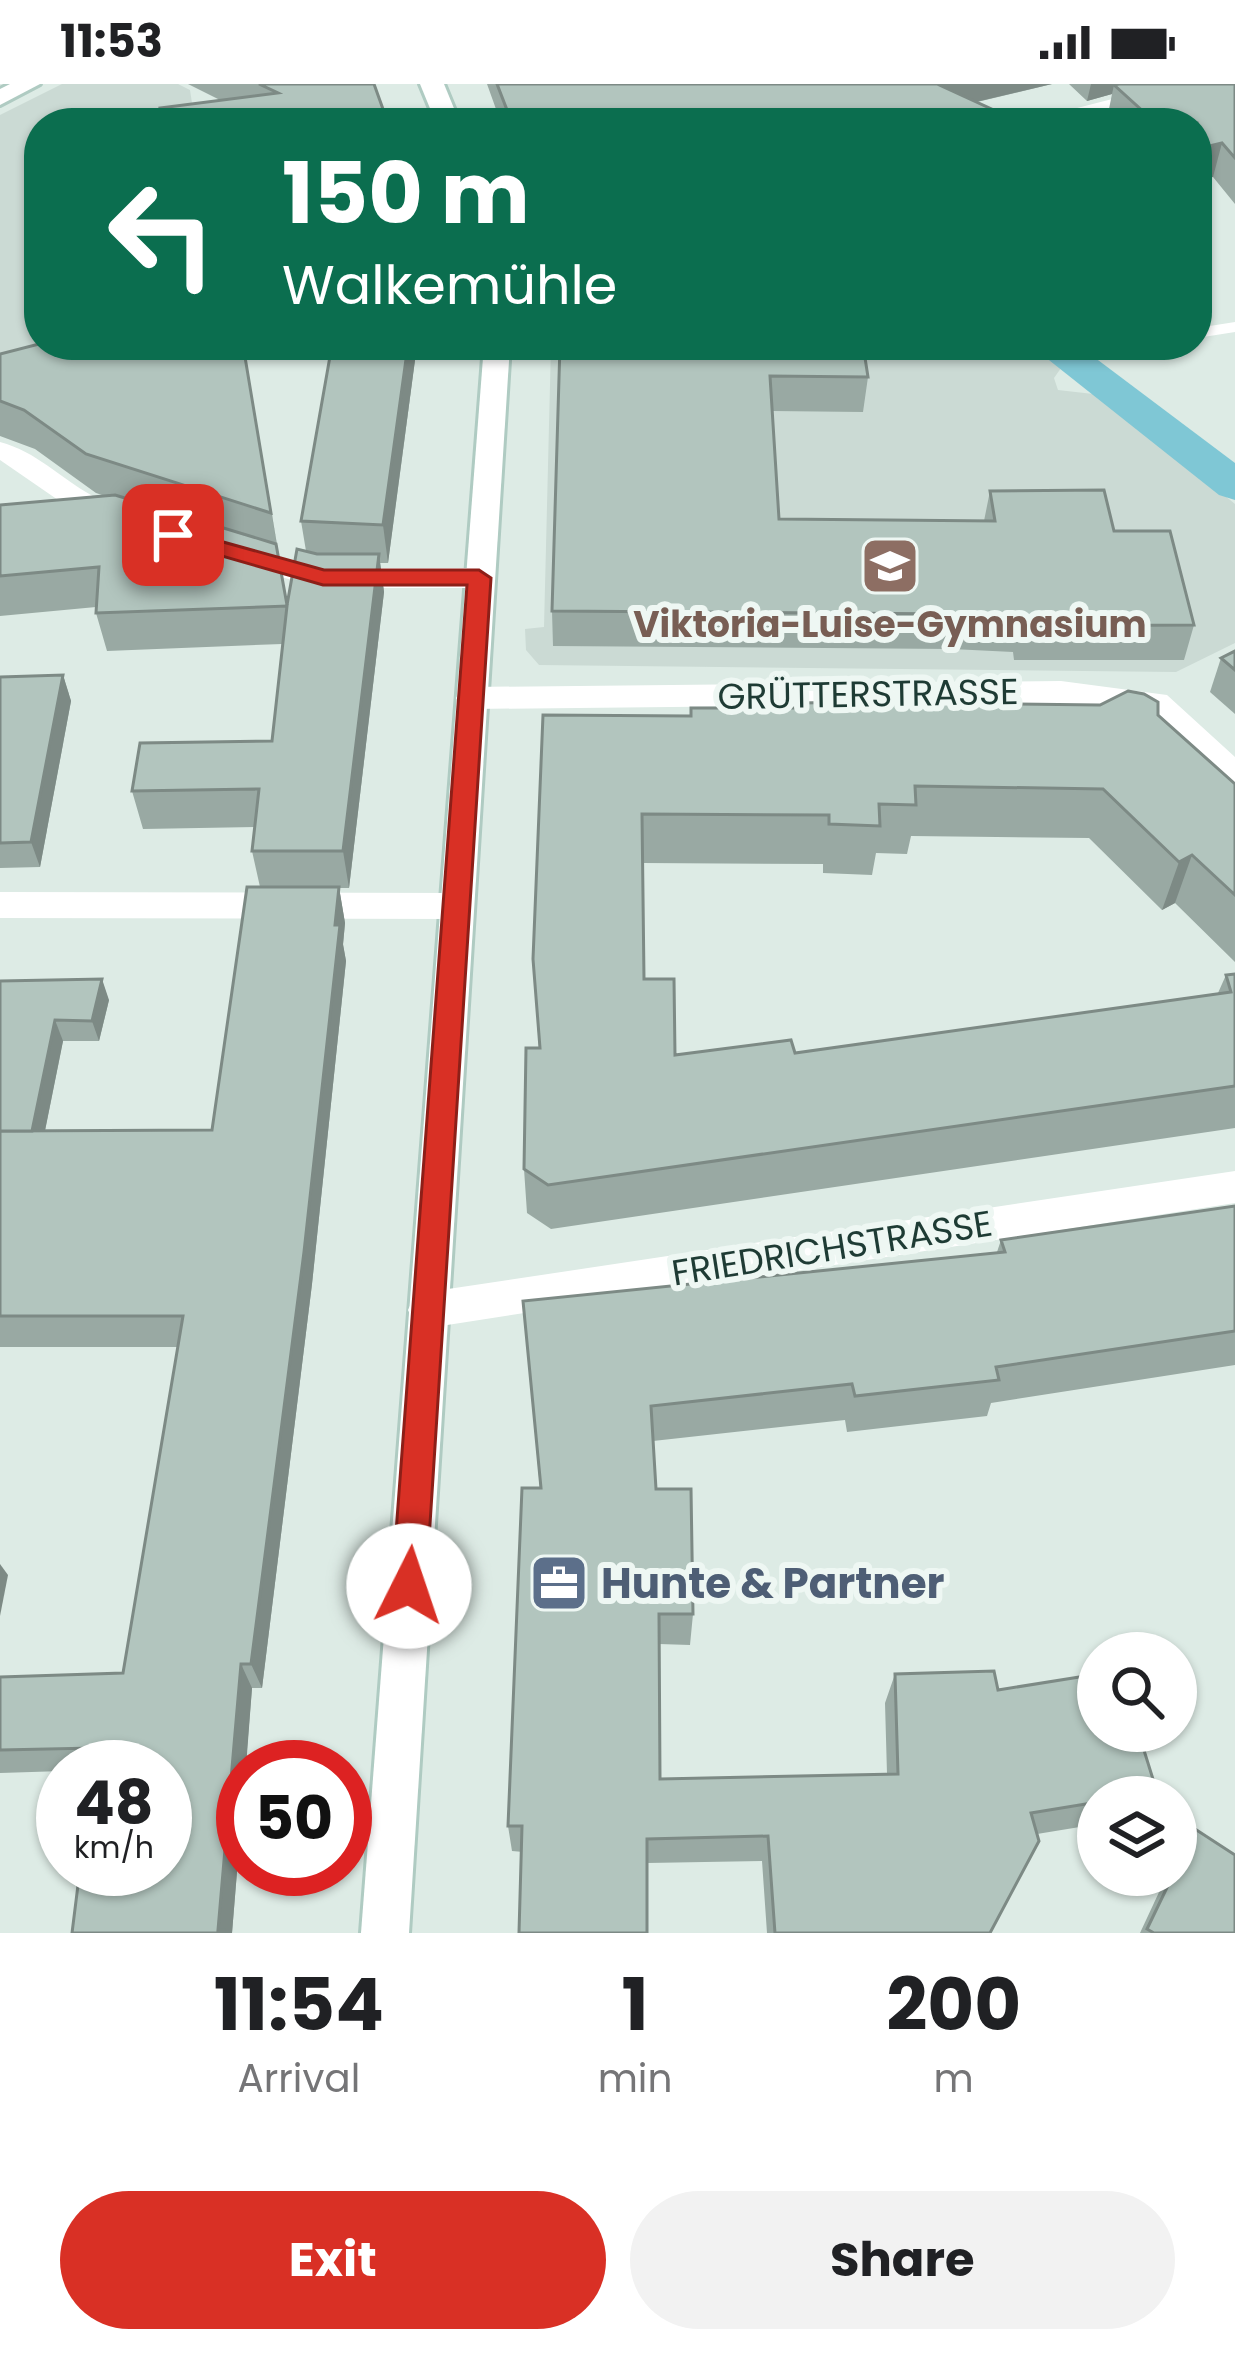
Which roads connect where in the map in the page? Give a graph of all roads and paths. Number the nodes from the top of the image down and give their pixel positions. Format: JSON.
{"nodes":[{"id":1,"x":28,"y":84,"type":"edge"},
{"id":2,"x":1198,"y":84,"type":"edge"},
{"id":3,"x":0,"y":98,"type":"edge"},
{"id":4,"x":1104,"y":108,"type":"edge"},
{"id":5,"x":496,"y":360,"type":"edge"},
{"id":6,"x":0,"y":452,"type":"edge"},
{"id":7,"x":151,"y":527,"type":"edge"},
{"id":8,"x":196,"y":543,"type":"edge"},
{"id":9,"x":479,"y":578,"type":"junction"},
{"id":10,"x":472,"y":698,"type":"junction"},
{"id":11,"x":1235,"y":776,"type":"edge"},
{"id":12,"x":0,"y":905,"type":"edge"},
{"id":13,"x":456,"y":906,"type":"junction"},
{"id":14,"x":1235,"y":1187,"type":"edge"},
{"id":15,"x":428,"y":1310,"type":"junction"},
{"id":16,"x":385,"y":1933,"type":"edge"}],
"edges":[{"from":1,"to":3,"type":"street"},
{"from":2,"to":4,"type":"street"},
{"from":5,"to":9,"type":"street"},
{"from":6,"to":7,"type":"street"},
{"from":8,"to":9,"type":"street"},
{"from":9,"to":10,"type":"street"},
{"from":10,"to":11,"type":"street","name":"GRÜTTERSTRASSE"},
{"from":10,"to":13,"type":"street"},
{"from":12,"to":13,"type":"street"},
{"from":13,"to":15,"type":"street"},
{"from":14,"to":15,"type":"street","name":"FRIEDRICHSTRASSE"},
{"from":15,"to":16,"type":"street"}]}
